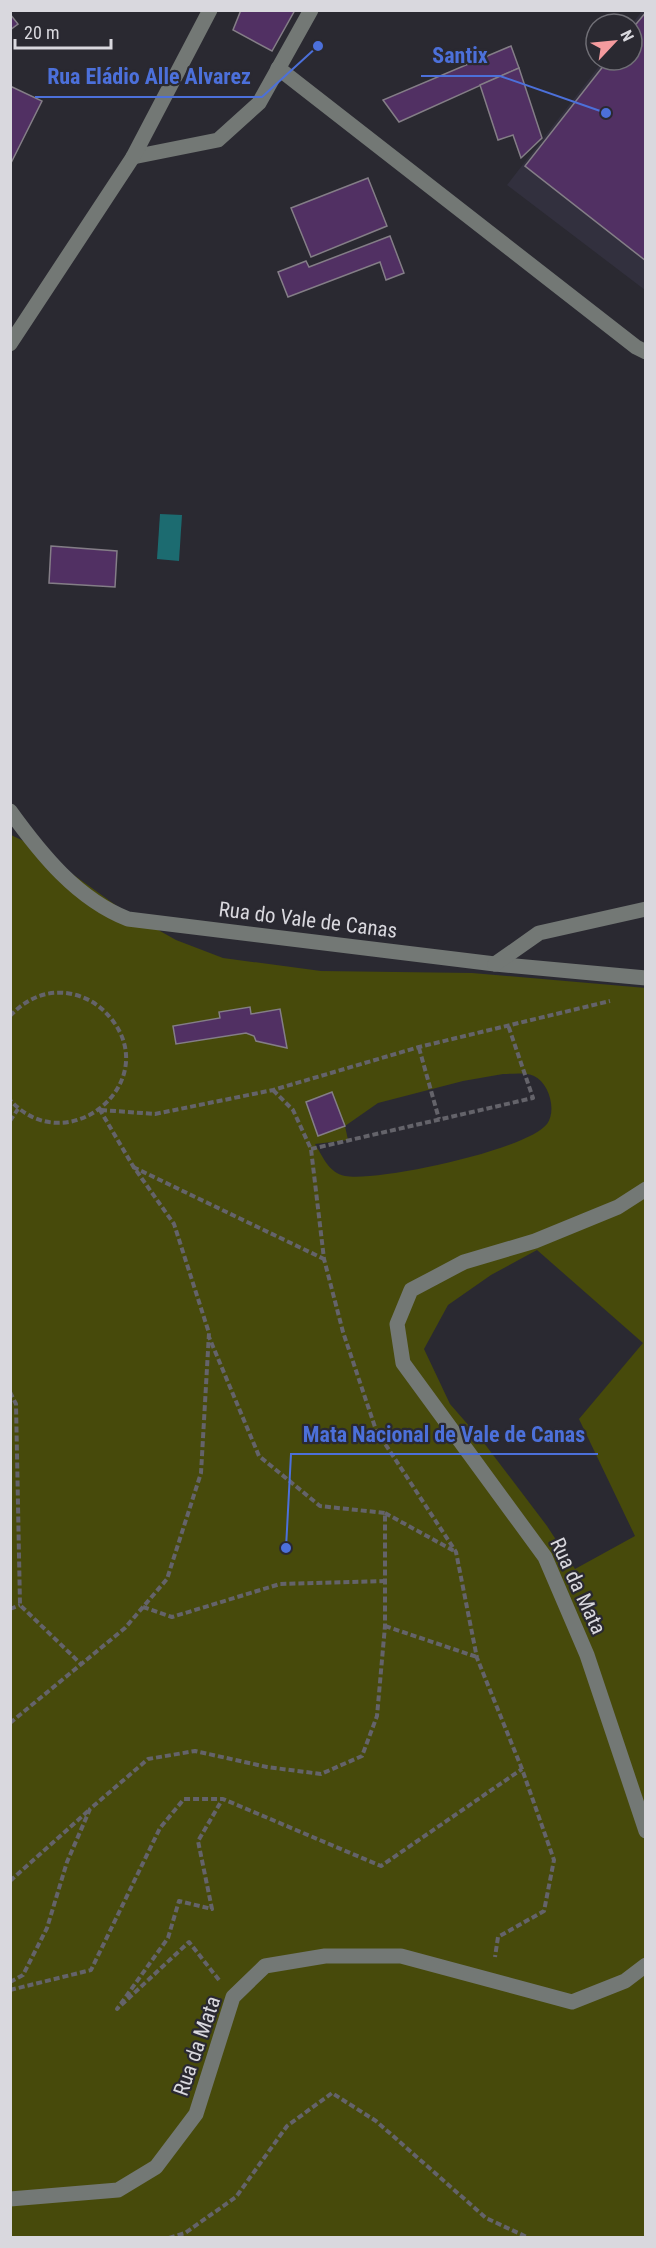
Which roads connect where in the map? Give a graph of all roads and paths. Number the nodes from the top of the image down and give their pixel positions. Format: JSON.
{"nodes":[{"id":1,"x":210,"y":10,"type":"edge"},
{"id":2,"x":311,"y":10,"type":"edge"},
{"id":3,"x":278,"y":68,"type":"junction"},
{"id":4,"x":133,"y":157,"type":"junction"},
{"id":5,"x":10,"y":344,"type":"edge"},
{"id":6,"x":645,"y":352,"type":"edge"},
{"id":7,"x":10,"y":811,"type":"edge"},
{"id":8,"x":645,"y":909,"type":"edge"},
{"id":9,"x":495,"y":964,"type":"junction"},
{"id":10,"x":645,"y":978,"type":"edge"},
{"id":11,"x":613,"y":1000,"type":"dead end"},
{"id":12,"x":10,"y":1016,"type":"edge"},
{"id":13,"x":508,"y":1025,"type":"junction"},
{"id":14,"x":419,"y":1047,"type":"junction"},
{"id":15,"x":273,"y":1090,"type":"junction"},
{"id":16,"x":10,"y":1100,"type":"edge"},
{"id":17,"x":18,"y":1109,"type":"junction"},
{"id":18,"x":100,"y":1110,"type":"junction"},
{"id":19,"x":439,"y":1119,"type":"junction"},
{"id":20,"x":10,"y":1121,"type":"edge"},
{"id":21,"x":311,"y":1149,"type":"junction"},
{"id":22,"x":133,"y":1166,"type":"junction"},
{"id":23,"x":645,"y":1189,"type":"edge"},
{"id":24,"x":324,"y":1259,"type":"junction"},
{"id":25,"x":209,"y":1337,"type":"junction"},
{"id":26,"x":10,"y":1392,"type":"edge"},
{"id":27,"x":385,"y":1513,"type":"junction"},
{"id":28,"x":456,"y":1552,"type":"junction"},
{"id":29,"x":385,"y":1581,"type":"junction"},
{"id":30,"x":20,"y":1605,"type":"junction"},
{"id":31,"x":143,"y":1607,"type":"junction"},
{"id":32,"x":10,"y":1609,"type":"edge"},
{"id":33,"x":385,"y":1626,"type":"junction"},
{"id":34,"x":477,"y":1658,"type":"junction"},
{"id":35,"x":82,"y":1665,"type":"junction"},
{"id":36,"x":10,"y":1723,"type":"edge"},
{"id":37,"x":522,"y":1769,"type":"junction"},
{"id":38,"x":223,"y":1799,"type":"junction"},
{"id":39,"x":90,"y":1809,"type":"junction"},
{"id":40,"x":645,"y":1831,"type":"edge"},
{"id":41,"x":10,"y":1881,"type":"edge"},
{"id":42,"x":645,"y":1965,"type":"edge"},
{"id":43,"x":10,"y":1982,"type":"edge"},
{"id":44,"x":492,"y":1982,"type":"junction"},
{"id":45,"x":10,"y":1990,"type":"edge"},
{"id":46,"x":233,"y":1997,"type":"junction"},
{"id":47,"x":10,"y":2199,"type":"edge"},
{"id":48,"x":169,"y":2238,"type":"edge"},
{"id":49,"x":530,"y":2238,"type":"edge"}],
"edges":[{"from":1,"to":4,"type":"street"},
{"from":2,"to":3,"type":"street"},
{"from":3,"to":4,"type":"street"},
{"from":3,"to":6,"type":"street"},
{"from":4,"to":5,"type":"street"},
{"from":7,"to":9,"type":"street","name":"Rua do Vale de Canas"},
{"from":8,"to":9,"type":"street"},
{"from":9,"to":10,"type":"street","name":"Rua do Vale de Canas"},
{"from":11,"to":13,"type":"path"},
{"from":12,"to":18,"type":"path"},
{"from":13,"to":14,"type":"path"},
{"from":13,"to":19,"type":"path"},
{"from":14,"to":15,"type":"path"},
{"from":14,"to":19,"type":"path"},
{"from":15,"to":18,"type":"path"},
{"from":15,"to":21,"type":"path"},
{"from":16,"to":17,"type":"path"},
{"from":17,"to":18,"type":"path"},
{"from":17,"to":20,"type":"path"},
{"from":18,"to":22,"type":"path"},
{"from":19,"to":21,"type":"path"},
{"from":21,"to":24,"type":"path"},
{"from":22,"to":24,"type":"path"},
{"from":22,"to":25,"type":"path"},
{"from":23,"to":40,"type":"street","name":"Rua da Mata"},
{"from":24,"to":28,"type":"path"},
{"from":25,"to":27,"type":"path"},
{"from":25,"to":31,"type":"path"},
{"from":26,"to":30,"type":"path"},
{"from":27,"to":28,"type":"path"},
{"from":27,"to":29,"type":"path"},
{"from":28,"to":34,"type":"path"},
{"from":29,"to":31,"type":"path"},
{"from":29,"to":33,"type":"path"},
{"from":30,"to":32,"type":"path"},
{"from":30,"to":35,"type":"path"},
{"from":31,"to":35,"type":"path"},
{"from":33,"to":34,"type":"path"},
{"from":33,"to":39,"type":"path"},
{"from":34,"to":37,"type":"path"},
{"from":35,"to":36,"type":"path"},
{"from":37,"to":38,"type":"path"},
{"from":37,"to":44,"type":"path"},
{"from":38,"to":45,"type":"path"},
{"from":38,"to":46,"type":"path"},
{"from":39,"to":41,"type":"path"},
{"from":39,"to":43,"type":"path"},
{"from":42,"to":44,"type":"street","name":"Rua da Mata"},
{"from":44,"to":46,"type":"street","name":"Rua da Mata"},
{"from":46,"to":47,"type":"street","name":"Rua da Mata"},
{"from":48,"to":49,"type":"path"}]}
